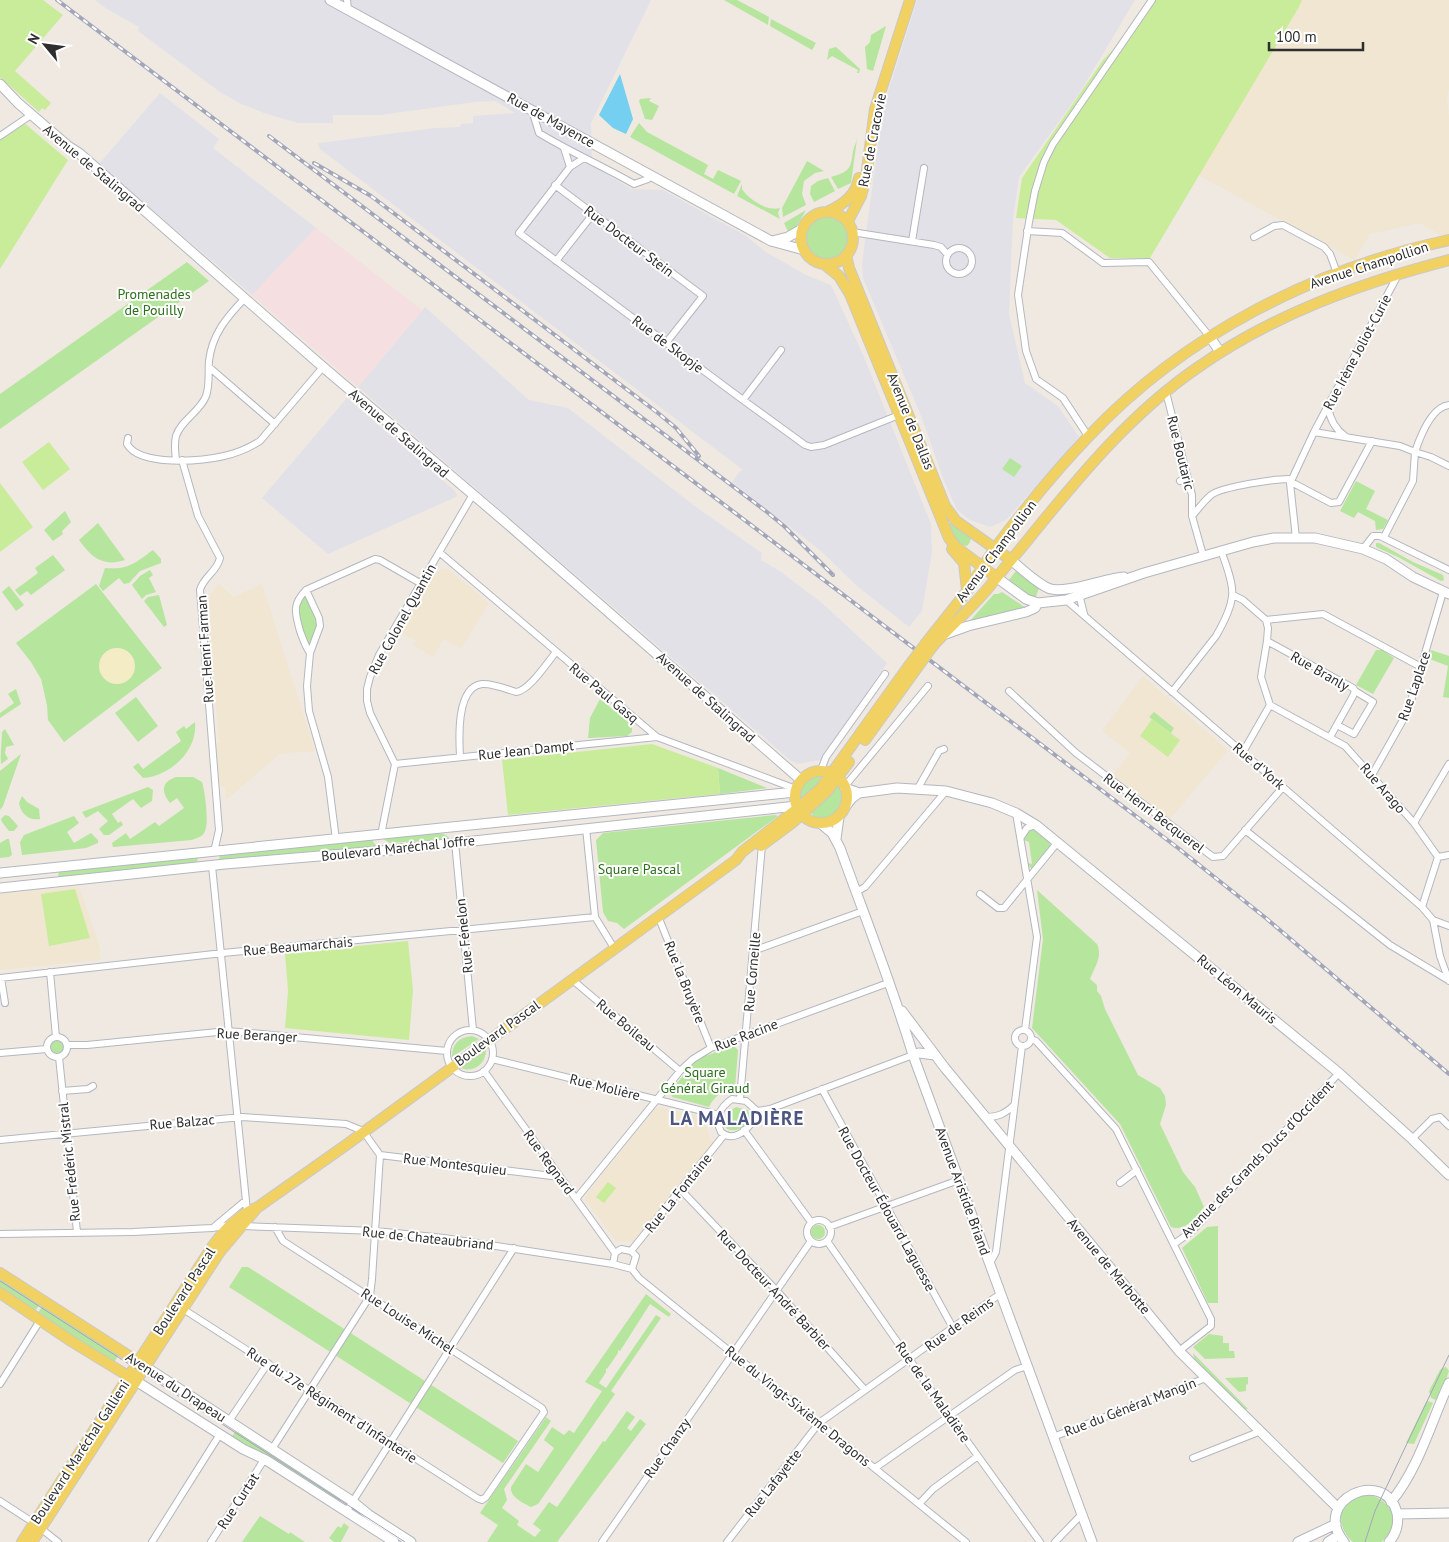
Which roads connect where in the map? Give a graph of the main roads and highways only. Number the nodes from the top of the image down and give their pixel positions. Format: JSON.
{"nodes":[{"id":1,"x":330,"y":0,"type":"edge"},
{"id":2,"x":904,"y":0,"type":"edge"},
{"id":3,"x":910,"y":0,"type":"edge"},
{"id":4,"x":347,"y":5,"type":"edge"},
{"id":5,"x":0,"y":84,"type":"edge"},
{"id":6,"x":829,"y":211,"type":"junction"},
{"id":7,"x":848,"y":221,"type":"junction"},
{"id":8,"x":802,"y":229,"type":"junction"},
{"id":9,"x":1449,"y":240,"type":"edge"},
{"id":10,"x":772,"y":241,"type":"junction"},
{"id":11,"x":804,"y":250,"type":"junction"},
{"id":12,"x":846,"y":255,"type":"junction"},
{"id":13,"x":1449,"y":260,"type":"edge"},
{"id":14,"x":824,"y":264,"type":"junction"},
{"id":15,"x":1210,"y":337,"type":"junction"},
{"id":16,"x":1220,"y":352,"type":"junction"},
{"id":17,"x":942,"y":526,"type":"junction"},
{"id":18,"x":994,"y":549,"type":"junction"},
{"id":19,"x":1010,"y":560,"type":"junction"},
{"id":20,"x":983,"y":566,"type":"junction"},
{"id":21,"x":996,"y":577,"type":"junction"},
{"id":22,"x":967,"y":590,"type":"junction"},
{"id":23,"x":1077,"y":591,"type":"junction"},
{"id":24,"x":1446,"y":593,"type":"edge"},
{"id":25,"x":1038,"y":603,"type":"junction"},
{"id":26,"x":942,"y":636,"type":"junction"},
{"id":27,"x":929,"y":645,"type":"junction"},
{"id":28,"x":840,"y":781,"type":"junction"},
{"id":29,"x":797,"y":787,"type":"junction"},
{"id":30,"x":860,"y":793,"type":"junction"},
{"id":31,"x":845,"y":807,"type":"junction"},
{"id":32,"x":798,"y":810,"type":"junction"},
{"id":33,"x":579,"y":815,"type":"junction"},
{"id":34,"x":838,"y":817,"type":"junction"},
{"id":35,"x":820,"y":823,"type":"junction"},
{"id":36,"x":583,"y":829,"type":"junction"},
{"id":37,"x":416,"y":831,"type":"junction"},
{"id":38,"x":381,"y":835,"type":"junction"},
{"id":39,"x":836,"y":839,"type":"junction"},
{"id":40,"x":455,"y":842,"type":"junction"},
{"id":41,"x":391,"y":850,"type":"junction"},
{"id":42,"x":214,"y":852,"type":"junction"},
{"id":43,"x":736,"y":860,"type":"junction"},
{"id":44,"x":212,"y":866,"type":"junction"},
{"id":45,"x":55,"y":868,"type":"junction"},
{"id":46,"x":0,"y":873,"type":"edge"},
{"id":47,"x":56,"y":882,"type":"junction"},
{"id":48,"x":0,"y":888,"type":"edge"},
{"id":49,"x":898,"y":1006,"type":"junction"},
{"id":50,"x":913,"y":1055,"type":"junction"},
{"id":51,"x":935,"y":1055,"type":"junction"},
{"id":52,"x":1449,"y":1175,"type":"edge"},
{"id":53,"x":247,"y":1210,"type":"junction"},
{"id":54,"x":0,"y":1273,"type":"edge"},
{"id":55,"x":0,"y":1293,"type":"edge"},
{"id":56,"x":142,"y":1365,"type":"junction"},
{"id":57,"x":132,"y":1379,"type":"junction"},
{"id":58,"x":1448,"y":1386,"type":"edge"},
{"id":59,"x":1391,"y":1502,"type":"junction"},
{"id":60,"x":1338,"y":1508,"type":"junction"},
{"id":61,"x":1449,"y":1513,"type":"edge"},
{"id":62,"x":1397,"y":1514,"type":"junction"},
{"id":63,"x":1336,"y":1524,"type":"junction"},
{"id":64,"x":37,"y":1526,"type":"junction"},
{"id":65,"x":1341,"y":1539,"type":"edge"},
{"id":66,"x":22,"y":1542,"type":"edge"},
{"id":67,"x":32,"y":1542,"type":"edge"},
{"id":68,"x":394,"y":1542,"type":"edge"},
{"id":69,"x":410,"y":1542,"type":"edge"},
{"id":70,"x":1092,"y":1542,"type":"edge"},
{"id":71,"x":1298,"y":1542,"type":"edge"},
{"id":72,"x":1328,"y":1542,"type":"edge"},
{"id":73,"x":1389,"y":1542,"type":"edge"}],
"edges":[{"from":1,"to":4,"type":"main road","name":"Rue de Mayence"},
{"from":2,"to":6,"type":"main road","name":"Rue de Cracovie"},
{"from":3,"to":7,"type":"main road","name":"Rue de Cracovie"},
{"from":4,"to":10,"type":"main road","name":"Rue de Mayence"},
{"from":5,"to":29,"type":"main road","name":"Avenue de Stalingrad"},
{"from":6,"to":7,"type":"main road"},
{"from":6,"to":8,"type":"main road"},
{"from":7,"to":12,"type":"main road"},
{"from":8,"to":10,"type":"main road"},
{"from":8,"to":11,"type":"main road"},
{"from":9,"to":15,"type":"main road","name":"Avenue Champollion"},
{"from":10,"to":11,"type":"main road","name":"Rue de Mayence"},
{"from":11,"to":14,"type":"main road"},
{"from":12,"to":14,"type":"main road"},
{"from":12,"to":18,"type":"main road","name":"Avenue de Dallas"},
{"from":13,"to":16,"type":"main road","name":"Avenue Champollion"},
{"from":14,"to":17,"type":"main road","name":"Avenue de Dallas"},
{"from":15,"to":16,"type":"main road"},
{"from":15,"to":18,"type":"main road","name":"Avenue Champollion"},
{"from":16,"to":19,"type":"main road","name":"Avenue Champollion"},
{"from":17,"to":20,"type":"main road","name":"Avenue de Dallas"},
{"from":17,"to":22,"type":"main road","name":"Avenue de Dallas"},
{"from":18,"to":19,"type":"main road","name":"Avenue de Dallas"},
{"from":18,"to":20,"type":"main road","name":"Avenue Champollion"},
{"from":19,"to":21,"type":"main road","name":"Avenue Champollion"},
{"from":19,"to":23,"type":"main road"},
{"from":20,"to":21,"type":"main road","name":"Avenue de Dallas"},
{"from":20,"to":22,"type":"main road","name":"Avenue Champollion"},
{"from":21,"to":25,"type":"main road"},
{"from":21,"to":26,"type":"main road","name":"Avenue Champollion"},
{"from":22,"to":27,"type":"main road","name":"Avenue Champollion"},
{"from":23,"to":24,"type":"main road"},
{"from":23,"to":25,"type":"main road"},
{"from":25,"to":26,"type":"main road"},
{"from":26,"to":27,"type":"main road","name":"Avenue Champollion"},
{"from":27,"to":28,"type":"main road","name":"Avenue Champollion","bridge":true},
{"from":28,"to":29,"type":"main road"},
{"from":28,"to":30,"type":"main road"},
{"from":28,"to":31,"type":"main road"},
{"from":28,"to":32,"type":"main road","name":"Avenue Champollion"},
{"from":29,"to":32,"type":"main road"},
{"from":29,"to":33,"type":"main road","name":"Boulevard Maréchal Joffre"},
{"from":30,"to":31,"type":"main road"},
{"from":30,"to":52,"type":"main road","name":"Rue Léon Mauris"},
{"from":31,"to":34,"type":"main road"},
{"from":32,"to":35,"type":"main road"},
{"from":32,"to":36,"type":"main road","name":"Boulevard Maréchal Joffre"},
{"from":32,"to":43,"type":"main road","name":"Boulevard Pascal"},
{"from":32,"to":43,"type":"main road","name":"Boulevard Pascal"},
{"from":33,"to":36,"type":"main road"},
{"from":33,"to":37,"type":"main road","name":"Boulevard Maréchal Joffre"},
{"from":34,"to":35,"type":"main road"},
{"from":34,"to":39,"type":"main road","name":"Avenue Aristide Briand"},
{"from":35,"to":39,"type":"main road","name":"Avenue Aristide Briand"},
{"from":36,"to":40,"type":"main road","name":"Boulevard Maréchal Joffre"},
{"from":37,"to":38,"type":"main road","name":"Boulevard Maréchal Joffre"},
{"from":37,"to":40,"type":"main road"},
{"from":38,"to":41,"type":"main road"},
{"from":38,"to":42,"type":"main road","name":"Boulevard Maréchal Joffre"},
{"from":39,"to":49,"type":"main road","name":"Avenue Aristide Briand"},
{"from":40,"to":41,"type":"main road","name":"Boulevard Maréchal Joffre"},
{"from":41,"to":44,"type":"main road","name":"Boulevard Maréchal Joffre"},
{"from":42,"to":44,"type":"main road"},
{"from":42,"to":45,"type":"main road","name":"Boulevard Maréchal Joffre"},
{"from":43,"to":53,"type":"main road","name":"Boulevard Pascal"},
{"from":44,"to":47,"type":"main road","name":"Boulevard Maréchal Joffre"},
{"from":45,"to":46,"type":"main road","name":"Boulevard Maréchal Joffre"},
{"from":45,"to":47,"type":"main road"},
{"from":47,"to":48,"type":"main road","name":"Boulevard Maréchal Joffre"},
{"from":49,"to":50,"type":"main road","name":"Avenue Aristide Briand"},
{"from":49,"to":51,"type":"main road","name":"Avenue de Marbotte"},
{"from":50,"to":51,"type":"main road"},
{"from":50,"to":70,"type":"main road","name":"Avenue Aristide Briand"},
{"from":51,"to":60,"type":"main road","name":"Avenue de Marbotte"},
{"from":53,"to":56,"type":"main road","name":"Boulevard Pascal"},
{"from":53,"to":56,"type":"main road","name":"Boulevard Pascal"},
{"from":54,"to":56,"type":"main road","name":"Avenue du Drapeau"},
{"from":55,"to":57,"type":"main road","name":"Avenue du Drapeau"},
{"from":56,"to":57,"type":"main road","name":"Boulevard Maréchal Gallieni"},
{"from":56,"to":69,"type":"main road","name":"Avenue du Drapeau"},
{"from":57,"to":64,"type":"main road","name":"Boulevard Maréchal Gallieni"},
{"from":57,"to":68,"type":"main road","name":"Avenue du Drapeau"},
{"from":58,"to":59,"type":"main road"},
{"from":59,"to":60,"type":"main road"},
{"from":59,"to":62,"type":"main road"},
{"from":60,"to":63,"type":"main road"},
{"from":61,"to":62,"type":"main road"},
{"from":62,"to":73,"type":"main road"},
{"from":63,"to":65,"type":"main road"},
{"from":63,"to":71,"type":"main road"},
{"from":64,"to":66,"type":"main road","name":"Boulevard Maréchal Gallieni"},
{"from":64,"to":67,"type":"main road","name":"Boulevard Maréchal Gallieni"},
{"from":65,"to":72,"type":"main road"}]}
